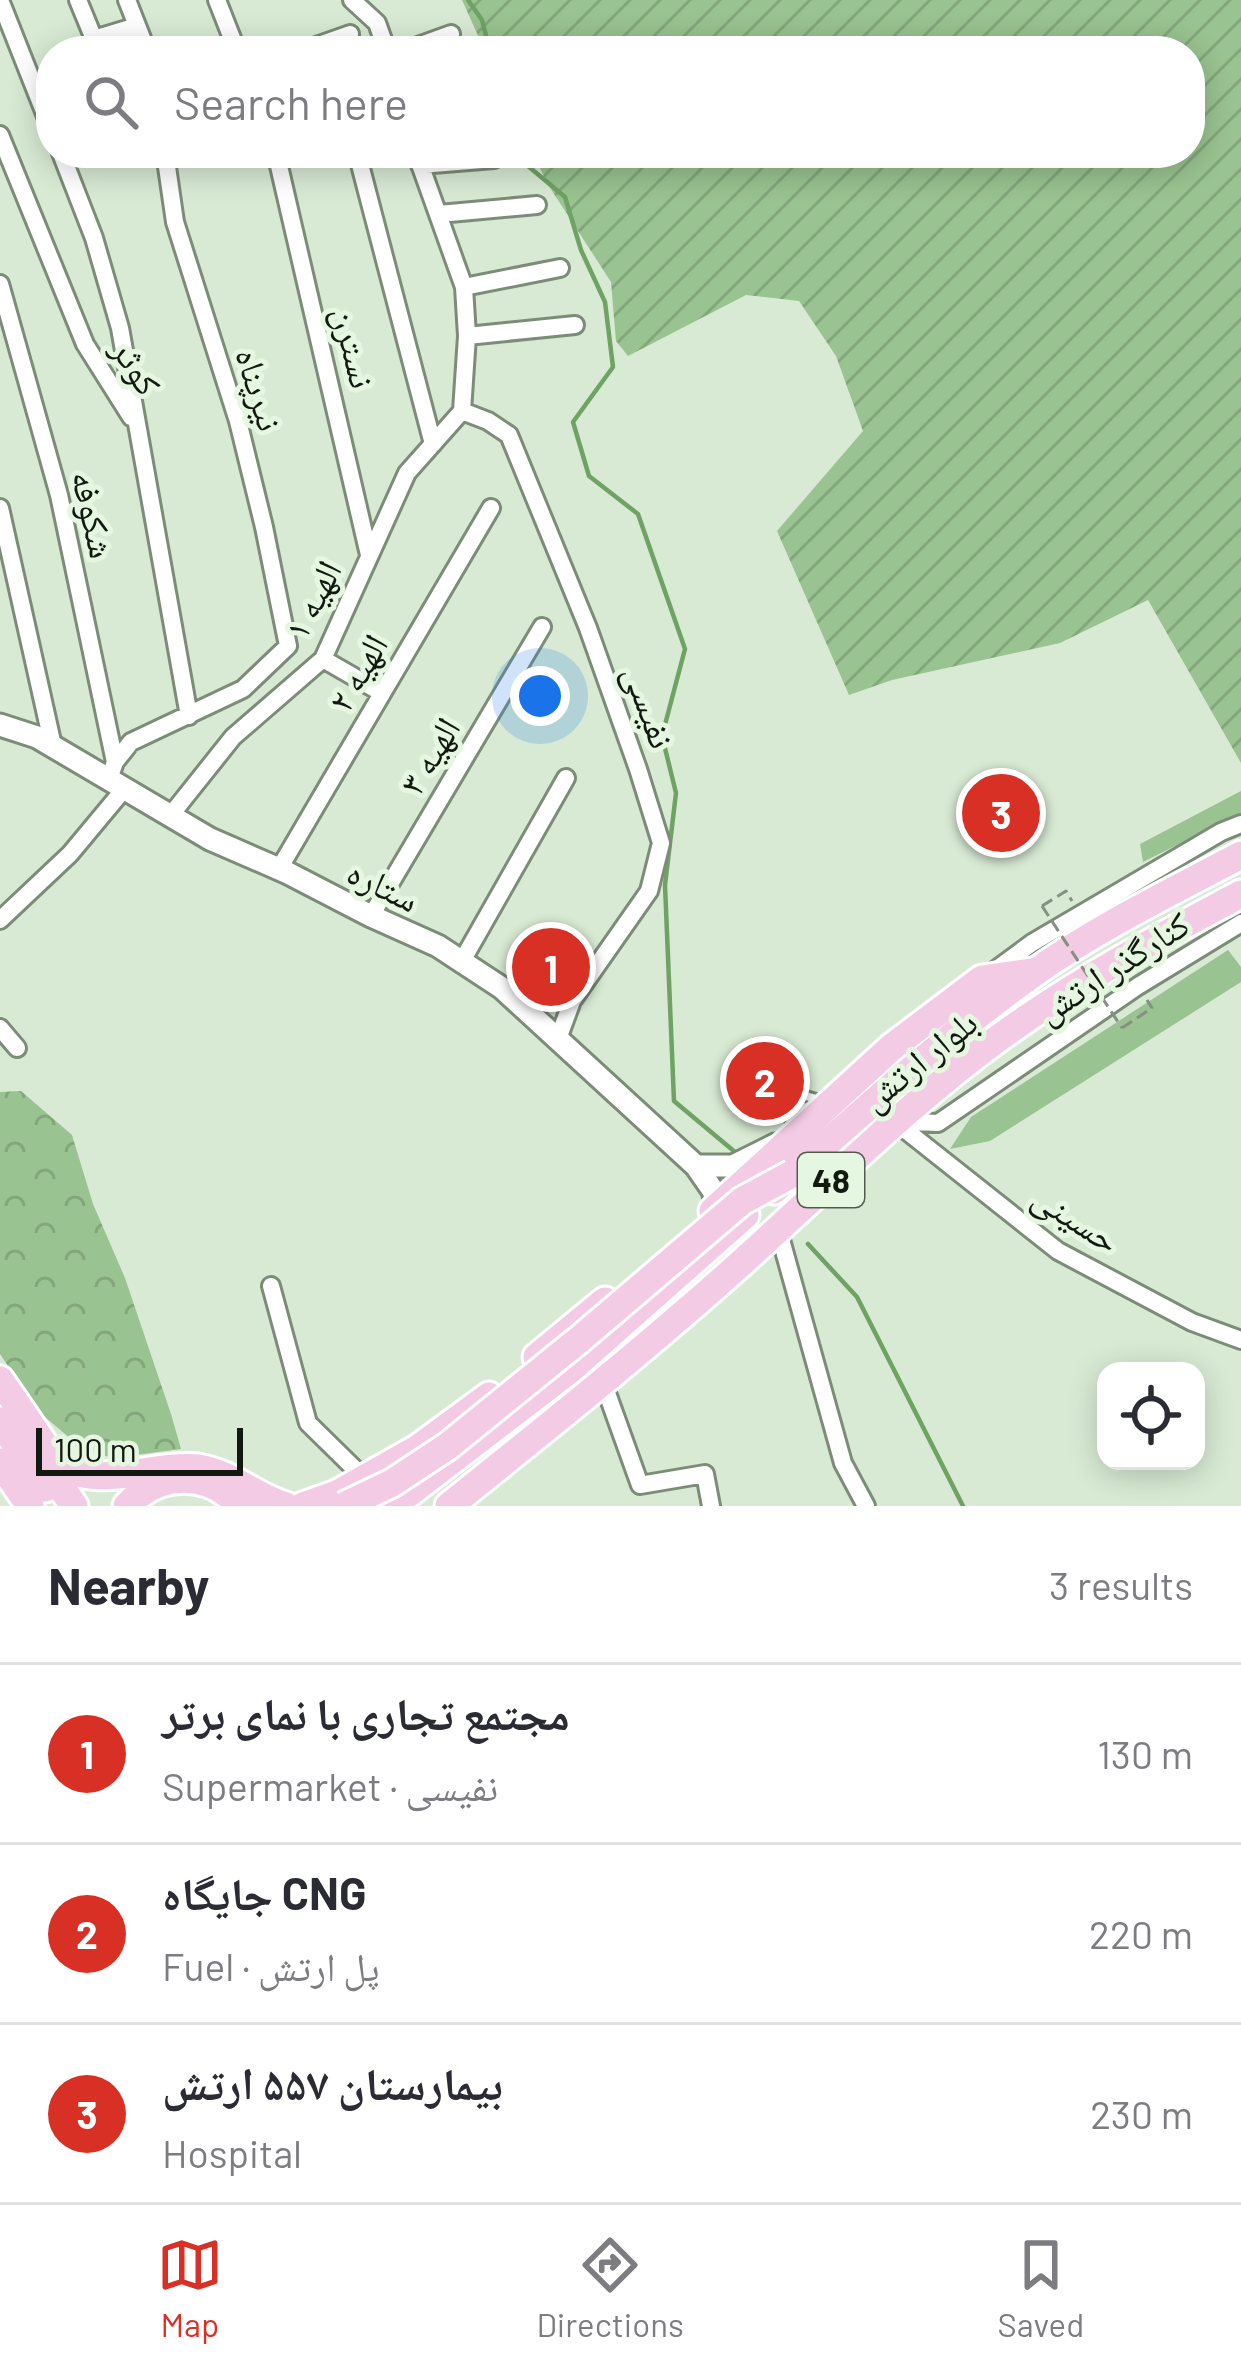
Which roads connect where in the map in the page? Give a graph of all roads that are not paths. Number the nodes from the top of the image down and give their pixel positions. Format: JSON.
{"nodes":[{"id":1,"x":78,"y":0,"type":"edge"},
{"id":2,"x":127,"y":0,"type":"edge"},
{"id":3,"x":217,"y":0,"type":"edge"},
{"id":4,"x":352,"y":0,"type":"edge"},
{"id":5,"x":1,"y":3,"type":"edge"},
{"id":6,"x":137,"y":26,"type":"junction"},
{"id":7,"x":350,"y":34,"type":"dead end"},
{"id":8,"x":451,"y":34,"type":"dead end"},
{"id":9,"x":93,"y":36,"type":"edge"},
{"id":10,"x":104,"y":36,"type":"edge"},
{"id":11,"x":141,"y":36,"type":"edge"},
{"id":12,"x":231,"y":36,"type":"edge"},
{"id":13,"x":344,"y":36,"type":"edge"},
{"id":14,"x":382,"y":36,"type":"edge"},
{"id":15,"x":445,"y":36,"type":"edge"},
{"id":16,"x":36,"y":91,"type":"edge"},
{"id":17,"x":0,"y":135,"type":"edge"},
{"id":18,"x":67,"y":168,"type":"edge"},
{"id":19,"x":167,"y":168,"type":"edge"},
{"id":20,"x":280,"y":168,"type":"edge"},
{"id":21,"x":361,"y":168,"type":"edge"},
{"id":22,"x":422,"y":168,"type":"edge"},
{"id":23,"x":537,"y":205,"type":"dead end"},
{"id":24,"x":440,"y":214,"type":"junction"},
{"id":25,"x":560,"y":268,"type":"dead end"},
{"id":26,"x":0,"y":284,"type":"edge"},
{"id":27,"x":464,"y":287,"type":"junction"},
{"id":28,"x":575,"y":325,"type":"dead end"},
{"id":29,"x":467,"y":336,"type":"junction"},
{"id":30,"x":462,"y":411,"type":"junction"},
{"id":31,"x":138,"y":428,"type":"junction"},
{"id":32,"x":434,"y":444,"type":"junction"},
{"id":33,"x":0,"y":508,"type":"edge"},
{"id":34,"x":491,"y":508,"type":"dead end"},
{"id":35,"x":370,"y":557,"type":"junction"},
{"id":36,"x":542,"y":627,"type":"dead end"},
{"id":37,"x":323,"y":658,"type":"junction"},
{"id":38,"x":382,"y":693,"type":"junction"},
{"id":39,"x":189,"y":716,"type":"junction"},
{"id":40,"x":0,"y":725,"type":"edge"},
{"id":41,"x":53,"y":746,"type":"junction"},
{"id":42,"x":116,"y":776,"type":"junction"},
{"id":43,"x":566,"y":778,"type":"dead end"},
{"id":44,"x":170,"y":816,"type":"junction"},
{"id":45,"x":1238,"y":834,"type":"edge"},
{"id":46,"x":279,"y":869,"type":"junction"},
{"id":47,"x":1241,"y":894,"type":"edge"},
{"id":48,"x":371,"y":916,"type":"junction"},
{"id":49,"x":0,"y":920,"type":"edge"},
{"id":50,"x":1239,"y":927,"type":"edge"},
{"id":51,"x":462,"y":961,"type":"junction"},
{"id":52,"x":1037,"y":971,"type":"junction"},
{"id":53,"x":982,"y":979,"type":"junction"},
{"id":54,"x":0,"y":1028,"type":"edge"},
{"id":55,"x":558,"y":1039,"type":"junction"},
{"id":56,"x":17,"y":1048,"type":"dead end"},
{"id":57,"x":830,"y":1103,"type":"junction"},
{"id":58,"x":894,"y":1121,"type":"junction"},
{"id":59,"x":793,"y":1137,"type":"junction"},
{"id":60,"x":696,"y":1166,"type":"junction"},
{"id":61,"x":792,"y":1174,"type":"junction"},
{"id":62,"x":715,"y":1210,"type":"junction"},
{"id":63,"x":778,"y":1229,"type":"junction"},
{"id":64,"x":271,"y":1286,"type":"dead end"},
{"id":65,"x":1241,"y":1340,"type":"edge"},
{"id":66,"x":0,"y":1380,"type":"edge"},
{"id":67,"x":603,"y":1382,"type":"junction"},
{"id":68,"x":0,"y":1396,"type":"edge"},
{"id":69,"x":0,"y":1421,"type":"edge"},
{"id":70,"x":417,"y":1449,"type":"junction"},
{"id":71,"x":0,"y":1462,"type":"edge"},
{"id":72,"x":364,"y":1478,"type":"junction"},
{"id":73,"x":0,"y":1489,"type":"edge"},
{"id":74,"x":12,"y":1506,"type":"edge"},
{"id":75,"x":30,"y":1506,"type":"edge"},
{"id":76,"x":58,"y":1506,"type":"edge"},
{"id":77,"x":74,"y":1506,"type":"edge"},
{"id":78,"x":127,"y":1506,"type":"edge"},
{"id":79,"x":240,"y":1506,"type":"edge"},
{"id":80,"x":286,"y":1506,"type":"edge"},
{"id":81,"x":302,"y":1506,"type":"edge"},
{"id":82,"x":344,"y":1506,"type":"edge"},
{"id":83,"x":374,"y":1506,"type":"edge"},
{"id":84,"x":392,"y":1506,"type":"edge"},
{"id":85,"x":449,"y":1506,"type":"edge"},
{"id":86,"x":711,"y":1506,"type":"edge"},
{"id":87,"x":866,"y":1506,"type":"edge"}],
"edges":[{"from":1,"to":9,"type":"street"},
{"from":2,"to":6,"type":"street"},
{"from":3,"to":12,"type":"street"},
{"from":4,"to":14,"type":"street"},
{"from":5,"to":16,"type":"street"},
{"from":6,"to":10,"type":"street"},
{"from":6,"to":11,"type":"street"},
{"from":7,"to":13,"type":"street"},
{"from":8,"to":15,"type":"street"},
{"from":17,"to":31,"type":"street","name":"کوثر"},
{"from":18,"to":31,"type":"street"},
{"from":19,"to":39,"type":"street","name":"نیرپناه"},
{"from":20,"to":35,"type":"street","name":"نسترن"},
{"from":21,"to":32,"type":"street"},
{"from":22,"to":24,"type":"street"},
{"from":23,"to":24,"type":"street"},
{"from":24,"to":27,"type":"street"},
{"from":25,"to":27,"type":"street"},
{"from":26,"to":42,"type":"street","name":"شکوفه"},
{"from":27,"to":29,"type":"street"},
{"from":28,"to":29,"type":"street"},
{"from":29,"to":30,"type":"street"},
{"from":30,"to":32,"type":"street","name":"الهیه ۱"},
{"from":30,"to":55,"type":"street","name":"نفیسی"},
{"from":31,"to":39,"type":"street","name":"کوثر"},
{"from":32,"to":35,"type":"street","name":"الهیه ۱"},
{"from":33,"to":41,"type":"street"},
{"from":34,"to":38,"type":"street","name":"الهیه ۲"},
{"from":35,"to":37,"type":"street","name":"الهیه ۱"},
{"from":36,"to":48,"type":"street","name":"الهیه ۳"},
{"from":37,"to":38,"type":"street"},
{"from":37,"to":44,"type":"street","name":"الهیه ۱"},
{"from":38,"to":46,"type":"street","name":"الهیه ۲"},
{"from":39,"to":42,"type":"street"},
{"from":40,"to":41,"type":"street","name":"ستاره"},
{"from":41,"to":42,"type":"street","name":"ستاره"},
{"from":42,"to":44,"type":"street","name":"ستاره"},
{"from":42,"to":49,"type":"street"},
{"from":43,"to":51,"type":"street"},
{"from":44,"to":46,"type":"street","name":"ستاره"},
{"from":45,"to":52,"type":"highway","name":"بلوار ارتش","number":"48"},
{"from":45,"to":53,"type":"street","name":"کنارگذر ارتش"},
{"from":46,"to":48,"type":"street","name":"ستاره"},
{"from":47,"to":58,"type":"highway","name":"بلوار ارتش","number":"48"},
{"from":48,"to":51,"type":"street","name":"ستاره"},
{"from":50,"to":58,"type":"street","name":"کنارگذر ارتش"},
{"from":51,"to":55,"type":"street","name":"ستاره"},
{"from":52,"to":53,"type":"highway"},
{"from":52,"to":61,"type":"highway","name":"بلوار ارتش","number":"48"},
{"from":53,"to":57,"type":"highway"},
{"from":54,"to":56,"type":"street"},
{"from":55,"to":60,"type":"street","name":"ستاره"},
{"from":57,"to":59,"type":"highway"},
{"from":57,"to":59,"type":"lane"},
{"from":58,"to":63,"type":"highway","name":"بلوار ارتش","number":"48"},
{"from":58,"to":65,"type":"street","name":"حسینی"},
{"from":59,"to":60,"type":"street"},
{"from":59,"to":62,"type":"highway"},
{"from":60,"to":62,"type":"street"},
{"from":61,"to":82,"type":"highway","number":"48","bridge":true},
{"from":61,"to":84,"type":"highway"},
{"from":62,"to":70,"type":"highway"},
{"from":63,"to":67,"type":"highway","name":"بلوار ارتش","number":"48"},
{"from":63,"to":87,"type":"street"},
{"from":64,"to":72,"type":"street"},
{"from":66,"to":80,"type":"highway"},
{"from":67,"to":85,"type":"highway","name":"بلوار ارتش","number":"48"},
{"from":67,"to":86,"type":"street"},
{"from":68,"to":77,"type":"highway"},
{"from":69,"to":76,"type":"highway"},
{"from":70,"to":72,"type":"highway"},
{"from":70,"to":83,"type":"highway"},
{"from":71,"to":75,"type":"highway"},
{"from":72,"to":81,"type":"highway"},
{"from":73,"to":74,"type":"highway"},
{"from":78,"to":79,"type":"highway"}]}
